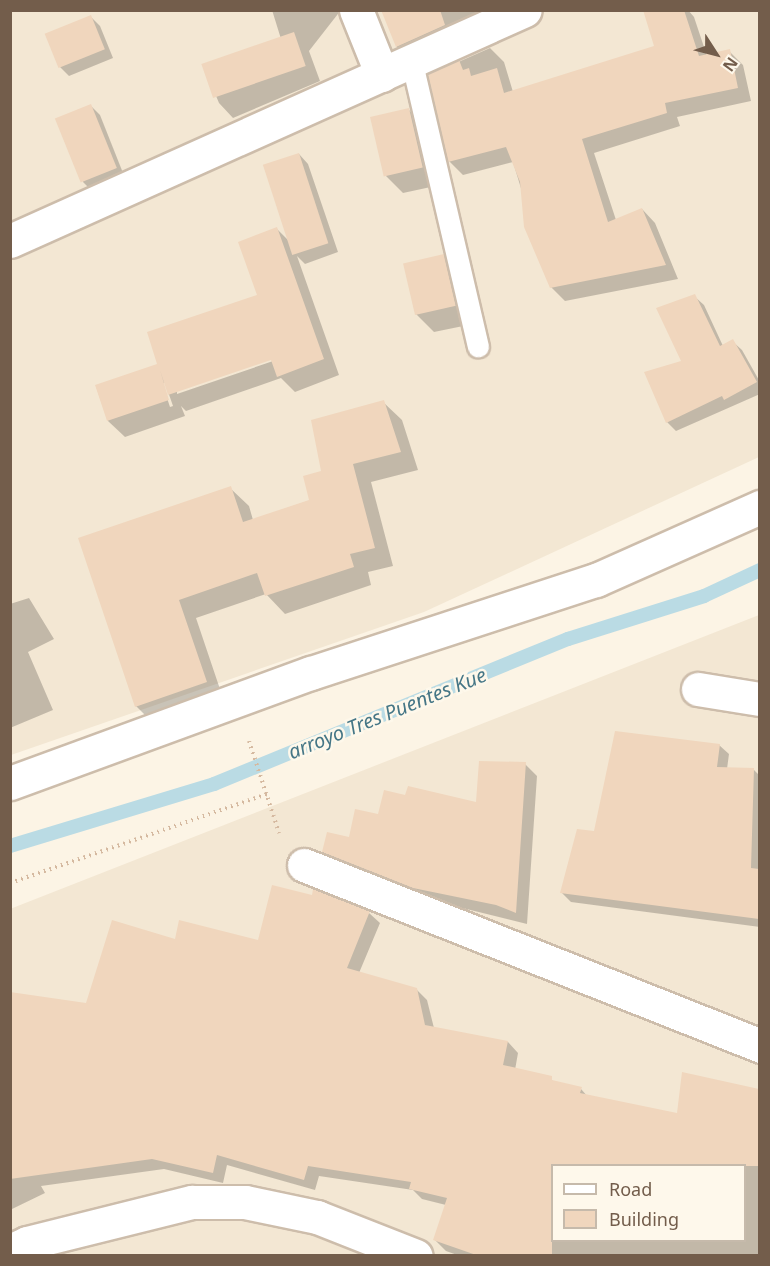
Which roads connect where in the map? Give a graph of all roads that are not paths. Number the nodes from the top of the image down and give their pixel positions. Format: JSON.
{"nodes":[{"id":1,"x":356,"y":10,"type":"edge"},
{"id":2,"x":525,"y":10,"type":"edge"},
{"id":3,"x":412,"y":63,"type":"junction"},
{"id":4,"x":382,"y":75,"type":"junction"},
{"id":5,"x":10,"y":241,"type":"edge"},
{"id":6,"x":478,"y":346,"type":"dead end"},
{"id":7,"x":759,"y":507,"type":"edge"},
{"id":8,"x":698,"y":689,"type":"dead end"},
{"id":9,"x":759,"y":699,"type":"edge"},
{"id":10,"x":10,"y":783,"type":"edge"},
{"id":11,"x":304,"y":865,"type":"dead end"},
{"id":12,"x":759,"y":1046,"type":"edge"},
{"id":13,"x":10,"y":1251,"type":"edge"},
{"id":14,"x":416,"y":1256,"type":"edge"}],
"edges":[{"from":1,"to":4,"type":"street"},
{"from":2,"to":3,"type":"street"},
{"from":3,"to":4,"type":"street"},
{"from":3,"to":6,"type":"lane"},
{"from":4,"to":5,"type":"street"},
{"from":7,"to":10,"type":"street"},
{"from":8,"to":9,"type":"street"},
{"from":11,"to":12,"type":"street"},
{"from":13,"to":14,"type":"street"}]}
